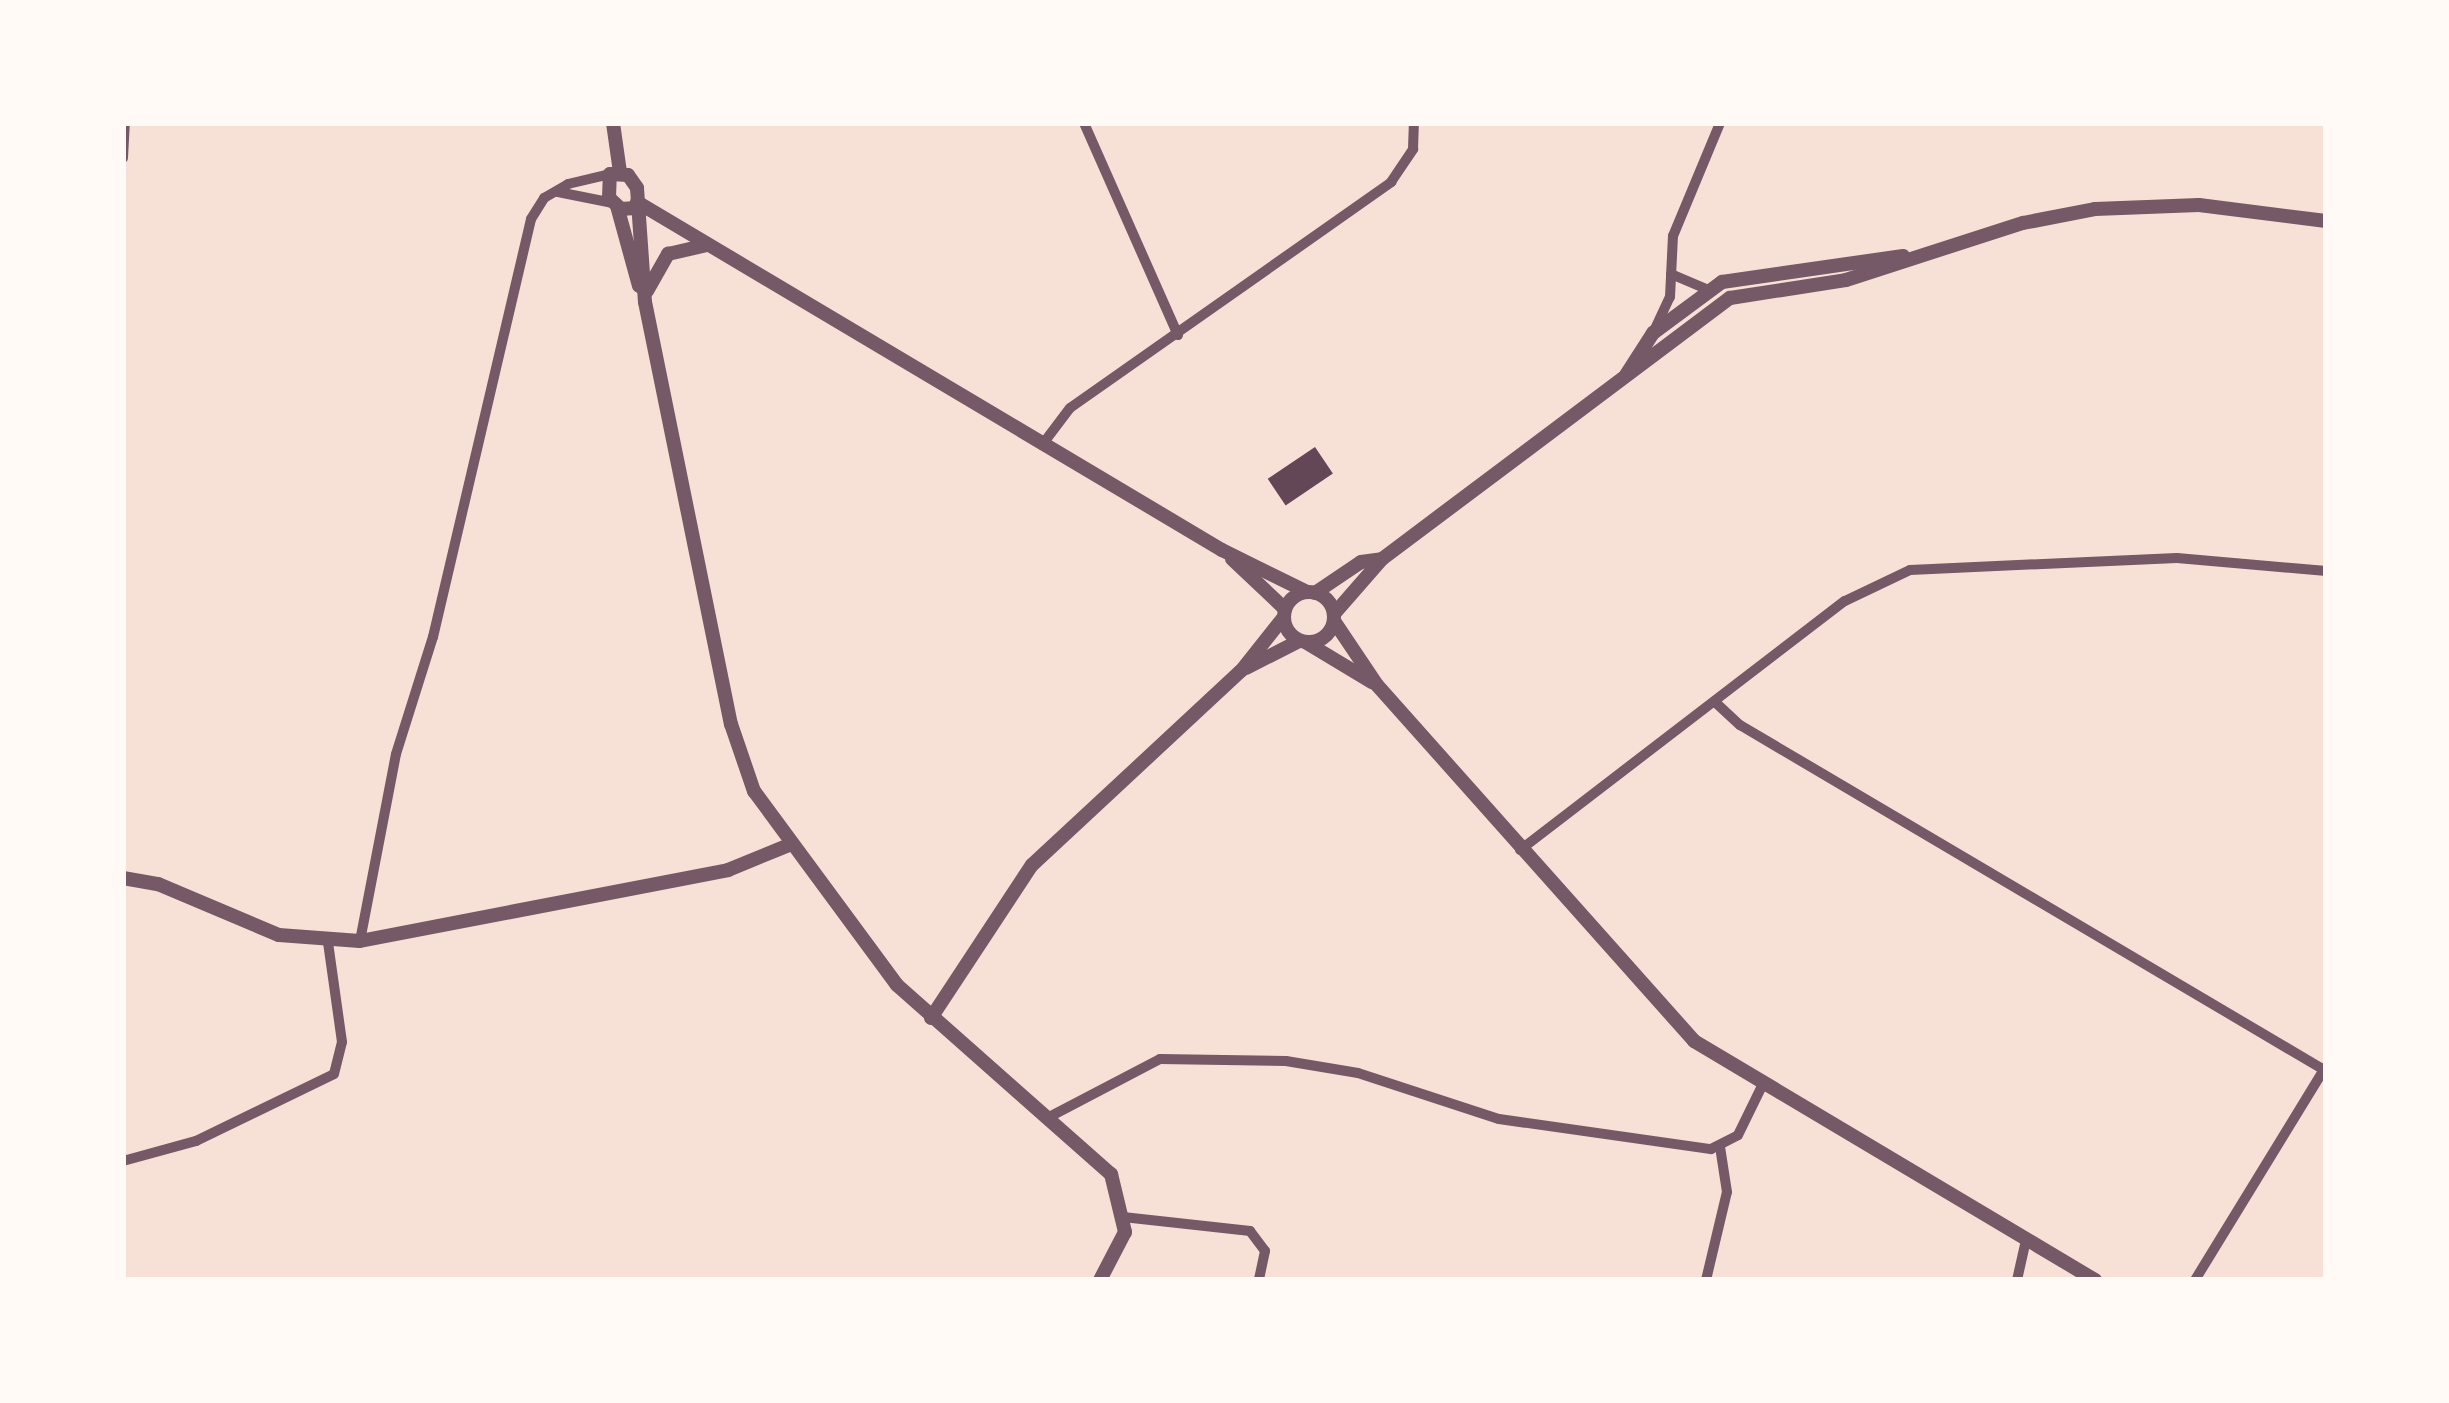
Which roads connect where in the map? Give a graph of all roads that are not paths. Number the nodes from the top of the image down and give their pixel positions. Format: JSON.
{"nodes":[{"id":1,"x":125,"y":123,"type":"edge"},
{"id":2,"x":614,"y":123,"type":"edge"},
{"id":3,"x":1084,"y":123,"type":"edge"},
{"id":4,"x":1414,"y":123,"type":"edge"},
{"id":5,"x":1720,"y":123,"type":"edge"},
{"id":6,"x":123,"y":158,"type":"edge"},
{"id":7,"x":615,"y":173,"type":"junction"},
{"id":8,"x":554,"y":192,"type":"junction"},
{"id":9,"x":615,"y":204,"type":"junction"},
{"id":10,"x":636,"y":205,"type":"junction"},
{"id":11,"x":2326,"y":221,"type":"edge"},
{"id":12,"x":706,"y":245,"type":"junction"},
{"id":13,"x":1914,"y":255,"type":"junction"},
{"id":14,"x":1671,"y":274,"type":"junction"},
{"id":15,"x":1707,"y":289,"type":"junction"},
{"id":16,"x":645,"y":302,"type":"junction"},
{"id":17,"x":1653,"y":333,"type":"junction"},
{"id":18,"x":1178,"y":335,"type":"junction"},
{"id":19,"x":1624,"y":379,"type":"junction"},
{"id":20,"x":1042,"y":445,"type":"junction"},
{"id":21,"x":1222,"y":550,"type":"junction"},
{"id":22,"x":1382,"y":560,"type":"junction"},
{"id":23,"x":2326,"y":572,"type":"edge"},
{"id":24,"x":1311,"y":592,"type":"junction"},
{"id":25,"x":1284,"y":613,"type":"junction"},
{"id":26,"x":1334,"y":618,"type":"junction"},
{"id":27,"x":1303,"y":642,"type":"junction"},
{"id":28,"x":1241,"y":670,"type":"junction"},
{"id":29,"x":1377,"y":685,"type":"junction"},
{"id":30,"x":1714,"y":702,"type":"junction"},
{"id":31,"x":789,"y":845,"type":"junction"},
{"id":32,"x":1520,"y":850,"type":"junction"},
{"id":33,"x":123,"y":878,"type":"edge"},
{"id":34,"x":360,"y":941,"type":"junction"},
{"id":35,"x":328,"y":942,"type":"junction"},
{"id":36,"x":932,"y":1018,"type":"junction"},
{"id":37,"x":2325,"y":1069,"type":"edge"},
{"id":38,"x":1763,"y":1084,"type":"junction"},
{"id":39,"x":1053,"y":1115,"type":"junction"},
{"id":40,"x":1720,"y":1147,"type":"junction"},
{"id":41,"x":123,"y":1161,"type":"edge"},
{"id":42,"x":1124,"y":1217,"type":"junction"},
{"id":43,"x":2026,"y":1240,"type":"junction"},
{"id":44,"x":1100,"y":1280,"type":"edge"},
{"id":45,"x":1259,"y":1280,"type":"edge"},
{"id":46,"x":1706,"y":1280,"type":"edge"},
{"id":47,"x":2017,"y":1280,"type":"edge"},
{"id":48,"x":2095,"y":1280,"type":"edge"},
{"id":49,"x":2195,"y":1280,"type":"edge"}],
"edges":[{"from":1,"to":6,"type":"street"},
{"from":2,"to":7,"type":"street"},
{"from":3,"to":18,"type":"street"},
{"from":4,"to":18,"type":"street"},
{"from":5,"to":14,"type":"street"},
{"from":7,"to":8,"type":"street"},
{"from":7,"to":9,"type":"street"},
{"from":7,"to":10,"type":"street"},
{"from":8,"to":9,"type":"street"},
{"from":8,"to":34,"type":"street"},
{"from":9,"to":10,"type":"street"},
{"from":9,"to":16,"type":"street"},
{"from":10,"to":12,"type":"street"},
{"from":10,"to":16,"type":"street"},
{"from":11,"to":13,"type":"street"},
{"from":12,"to":16,"type":"street"},
{"from":12,"to":20,"type":"street"},
{"from":13,"to":15,"type":"street"},
{"from":13,"to":19,"type":"street"},
{"from":14,"to":15,"type":"street"},
{"from":14,"to":17,"type":"street"},
{"from":15,"to":17,"type":"street"},
{"from":16,"to":31,"type":"street"},
{"from":17,"to":19,"type":"street"},
{"from":18,"to":20,"type":"street"},
{"from":19,"to":22,"type":"street"},
{"from":20,"to":21,"type":"street"},
{"from":21,"to":24,"type":"street"},
{"from":21,"to":25,"type":"street"},
{"from":22,"to":24,"type":"street"},
{"from":22,"to":26,"type":"street"},
{"from":23,"to":30,"type":"street"},
{"from":24,"to":25,"type":"street"},
{"from":24,"to":26,"type":"street"},
{"from":25,"to":27,"type":"street"},
{"from":25,"to":28,"type":"street"},
{"from":26,"to":27,"type":"street"},
{"from":26,"to":29,"type":"street"},
{"from":27,"to":28,"type":"street"},
{"from":27,"to":29,"type":"street"},
{"from":28,"to":36,"type":"street"},
{"from":29,"to":32,"type":"street"},
{"from":30,"to":32,"type":"street"},
{"from":30,"to":37,"type":"street"},
{"from":31,"to":34,"type":"street"},
{"from":31,"to":36,"type":"street"},
{"from":32,"to":38,"type":"street"},
{"from":33,"to":35,"type":"street"},
{"from":34,"to":35,"type":"street"},
{"from":35,"to":41,"type":"street"},
{"from":36,"to":39,"type":"street"},
{"from":37,"to":49,"type":"street"},
{"from":38,"to":40,"type":"street"},
{"from":38,"to":43,"type":"street"},
{"from":39,"to":40,"type":"street"},
{"from":39,"to":42,"type":"street"},
{"from":40,"to":46,"type":"street"},
{"from":42,"to":44,"type":"street"},
{"from":42,"to":45,"type":"street"},
{"from":43,"to":47,"type":"street"},
{"from":43,"to":48,"type":"street"}]}
